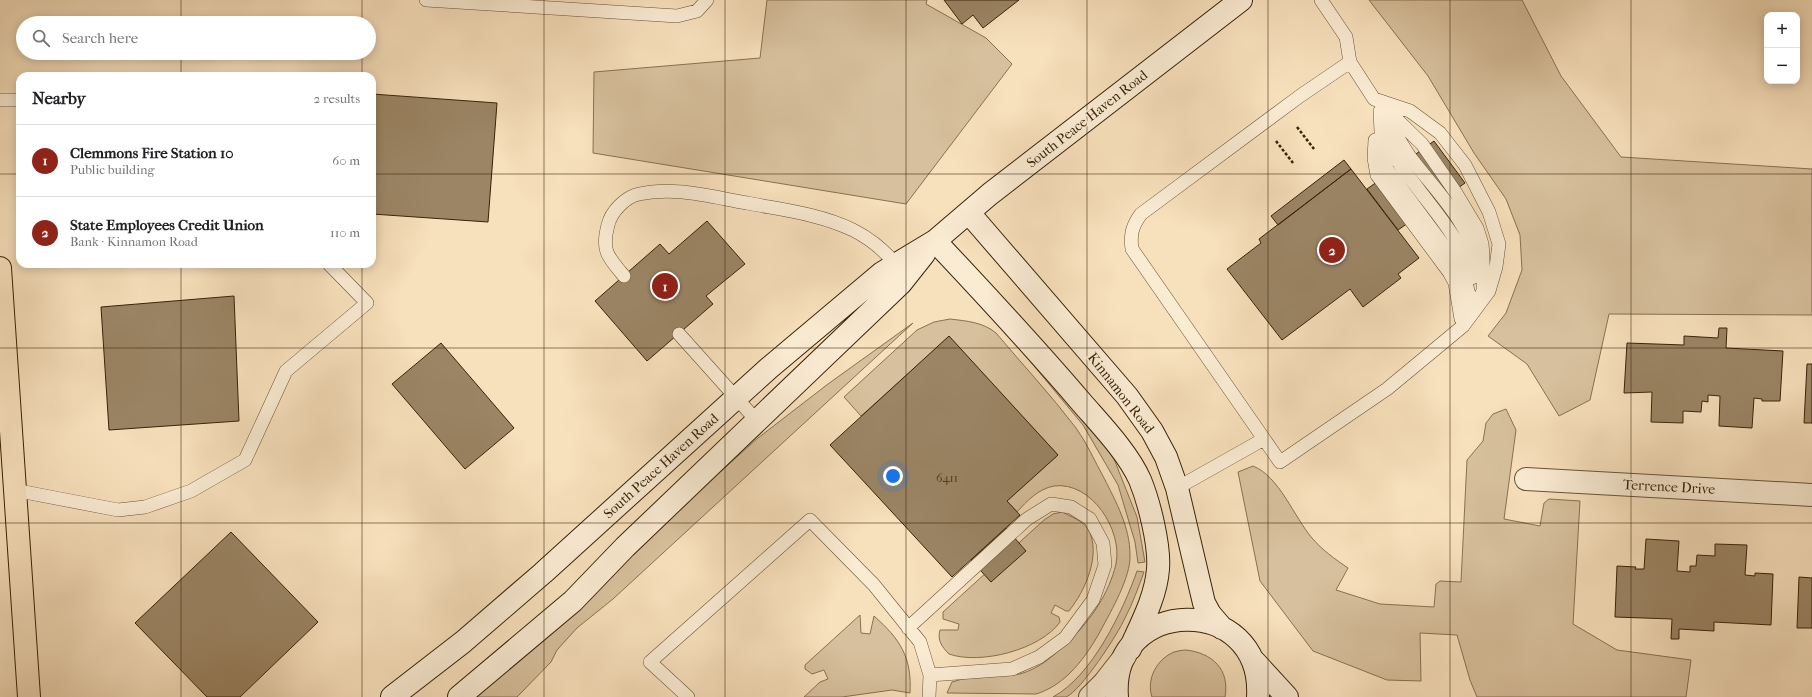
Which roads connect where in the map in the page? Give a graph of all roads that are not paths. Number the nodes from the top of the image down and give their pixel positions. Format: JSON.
{"nodes":[{"id":1,"x":426,"y":0,"type":"edge"},
{"id":2,"x":707,"y":0,"type":"edge"},
{"id":3,"x":1241,"y":0,"type":"edge"},
{"id":4,"x":1321,"y":0,"type":"edge"},
{"id":5,"x":1350,"y":62,"type":"junction"},
{"id":6,"x":1374,"y":99,"type":"junction"},
{"id":7,"x":0,"y":100,"type":"edge"},
{"id":8,"x":16,"y":100,"type":"edge"},
{"id":9,"x":969,"y":213,"type":"junction"},
{"id":10,"x":936,"y":241,"type":"junction"},
{"id":11,"x":0,"y":268,"type":"edge"},
{"id":12,"x":333,"y":268,"type":"edge"},
{"id":13,"x":902,"y":270,"type":"junction"},
{"id":14,"x":624,"y":276,"type":"dead end"},
{"id":15,"x":1463,"y":326,"type":"junction"},
{"id":16,"x":679,"y":334,"type":"dead end"},
{"id":17,"x":735,"y":398,"type":"junction"},
{"id":18,"x":757,"y":421,"type":"junction"},
{"id":19,"x":1264,"y":439,"type":"junction"},
{"id":20,"x":1526,"y":479,"type":"dead end"},
{"id":21,"x":1177,"y":488,"type":"junction"},
{"id":22,"x":14,"y":490,"type":"junction"},
{"id":23,"x":1812,"y":495,"type":"edge"},
{"id":24,"x":908,"y":628,"type":"junction"},
{"id":25,"x":1222,"y":628,"type":"junction"},
{"id":26,"x":1127,"y":652,"type":"junction"},
{"id":27,"x":1251,"y":659,"type":"junction"},
{"id":28,"x":930,"y":675,"type":"junction"},
{"id":29,"x":29,"y":697,"type":"edge"},
{"id":30,"x":392,"y":697,"type":"edge"},
{"id":31,"x":459,"y":697,"type":"edge"},
{"id":32,"x":688,"y":697,"type":"edge"},
{"id":33,"x":929,"y":697,"type":"edge"},
{"id":34,"x":1090,"y":697,"type":"edge"},
{"id":35,"x":1117,"y":697,"type":"edge"},
{"id":36,"x":1258,"y":697,"type":"edge"},
{"id":37,"x":1287,"y":697,"type":"edge"}],
"edges":[{"from":1,"to":2,"type":"lane"},
{"from":3,"to":9,"type":"main road","name":"South Peace Haven Road"},
{"from":4,"to":5,"type":"lane"},
{"from":5,"to":6,"type":"lane"},
{"from":5,"to":19,"type":"lane"},
{"from":6,"to":15,"type":"lane"},
{"from":6,"to":15,"type":"lane"},
{"from":6,"to":15,"type":"lane"},
{"from":6,"to":15,"type":"lane"},
{"from":7,"to":8,"type":"lane"},
{"from":9,"to":10,"type":"main road","name":"South Peace Haven Road"},
{"from":9,"to":21,"type":"main road","name":"Kinnamon Road"},
{"from":10,"to":13,"type":"main road","name":"South Peace Haven Road"},
{"from":10,"to":26,"type":"main road","name":"Kinnamon Road"},
{"from":11,"to":22,"type":"main road"},
{"from":12,"to":22,"type":"lane"},
{"from":13,"to":14,"type":"lane"},
{"from":13,"to":17,"type":"main road","name":"South Peace Haven Road"},
{"from":13,"to":18,"type":"main road","name":"South Peace Haven Road"},
{"from":15,"to":19,"type":"lane"},
{"from":16,"to":17,"type":"lane"},
{"from":17,"to":18,"type":"lane"},
{"from":17,"to":30,"type":"main road","name":"South Peace Haven Road"},
{"from":18,"to":31,"type":"main road","name":"South Peace Haven Road"},
{"from":19,"to":21,"type":"lane"},
{"from":20,"to":23,"type":"main road","name":"Terrence Drive"},
{"from":21,"to":25,"type":"main road","name":"Kinnamon Road"},
{"from":22,"to":29,"type":"main road"},
{"from":24,"to":28,"type":"lane"},
{"from":24,"to":28,"type":"lane"},
{"from":24,"to":32,"type":"lane"},
{"from":25,"to":26,"type":"main road","name":"Kinnamon Road"},
{"from":25,"to":27,"type":"main road","name":"Kinnamon Road"},
{"from":26,"to":34,"type":"main road"},
{"from":26,"to":35,"type":"main road","name":"Kinnamon Road"},
{"from":27,"to":36,"type":"main road","name":"Kinnamon Road"},
{"from":27,"to":37,"type":"main road","name":"Kinnamon Road"},
{"from":28,"to":33,"type":"lane"}]}
